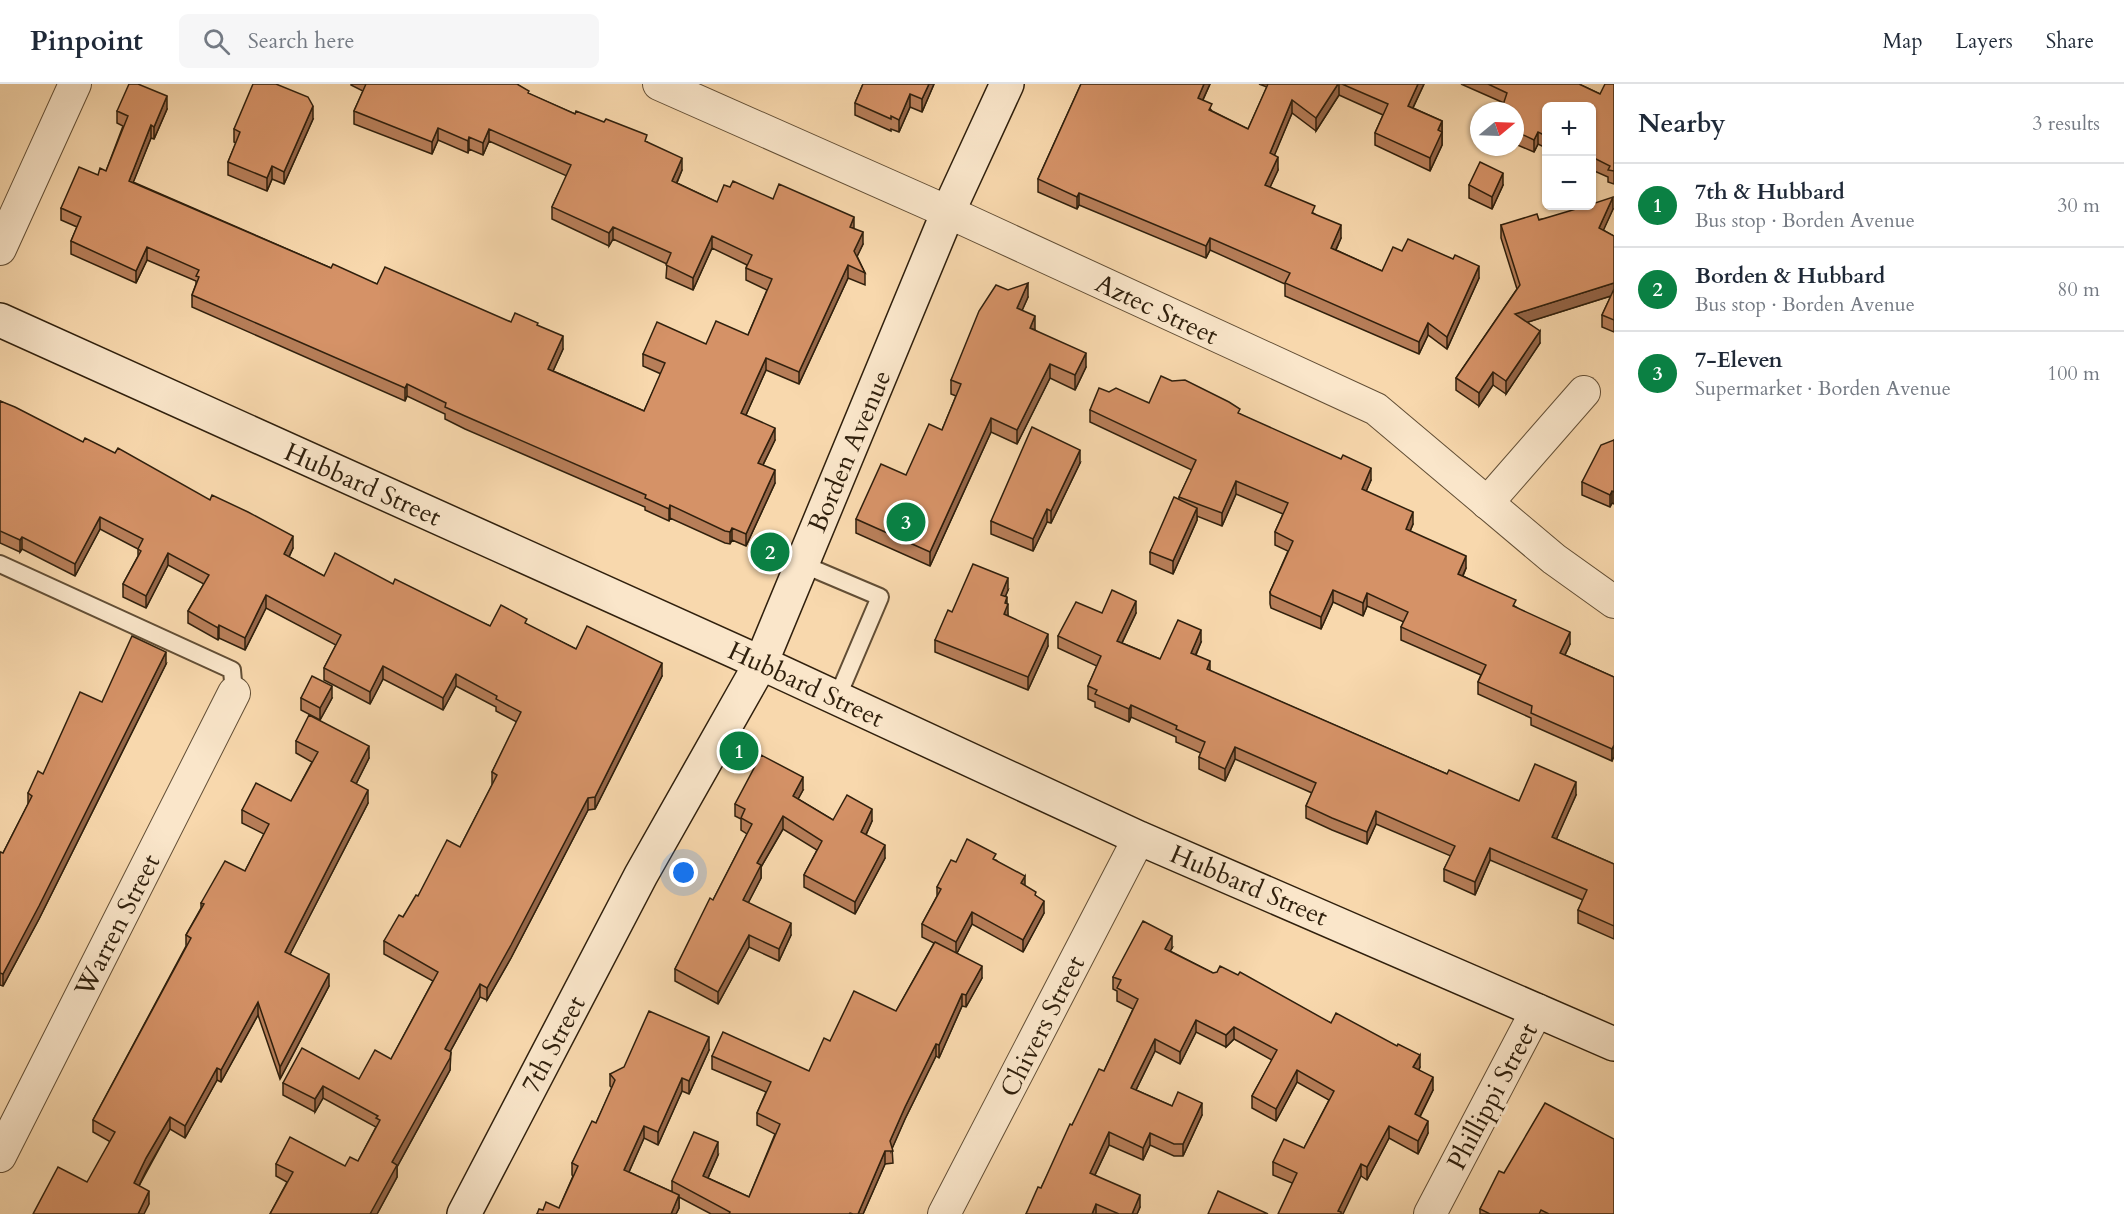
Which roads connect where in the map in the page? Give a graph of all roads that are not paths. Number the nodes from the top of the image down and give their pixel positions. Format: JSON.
{"nodes":[{"id":1,"x":75,"y":84,"type":"edge"},
{"id":2,"x":658,"y":84,"type":"edge"},
{"id":3,"x":1007,"y":84,"type":"edge"},
{"id":4,"x":948,"y":212,"type":"junction"},
{"id":5,"x":0,"y":249,"type":"edge"},
{"id":6,"x":0,"y":320,"type":"edge"},
{"id":7,"x":1584,"y":392,"type":"dead end"},
{"id":8,"x":1487,"y":503,"type":"junction"},
{"id":9,"x":0,"y":564,"type":"edge"},
{"id":10,"x":802,"y":564,"type":"junction"},
{"id":11,"x":1614,"y":602,"type":"edge"},
{"id":12,"x":761,"y":663,"type":"junction"},
{"id":13,"x":234,"y":693,"type":"joint"},
{"id":14,"x":837,"y":698,"type":"junction"},
{"id":15,"x":1139,"y":838,"type":"junction"},
{"id":16,"x":641,"y":875,"type":"joint"},
{"id":17,"x":1537,"y":1010,"type":"junction"},
{"id":18,"x":1614,"y":1044,"type":"edge"},
{"id":19,"x":0,"y":1156,"type":"edge"},
{"id":20,"x":464,"y":1214,"type":"edge"},
{"id":21,"x":944,"y":1214,"type":"edge"},
{"id":22,"x":1430,"y":1214,"type":"edge"}],
"edges":[{"from":1,"to":5,"type":"street"},
{"from":2,"to":4,"type":"street","name":"Aztec Street"},
{"from":3,"to":4,"type":"main road","name":"Borden Avenue"},
{"from":4,"to":8,"type":"street","name":"Aztec Street"},
{"from":4,"to":10,"type":"main road","name":"Borden Avenue"},
{"from":6,"to":12,"type":"main road","name":"Hubbard Street"},
{"from":7,"to":8,"type":"street"},
{"from":8,"to":11,"type":"street","name":"Aztec Street"},
{"from":9,"to":13,"type":"lane"},
{"from":10,"to":12,"type":"main road","name":"Borden Avenue"},
{"from":10,"to":14,"type":"lane"},
{"from":12,"to":14,"type":"main road","name":"Hubbard Street"},
{"from":12,"to":16,"type":"main road","name":"Borden Avenue"},
{"from":13,"to":19,"type":"street","name":"Warren Street"},
{"from":14,"to":15,"type":"main road","name":"Hubbard Street"},
{"from":15,"to":17,"type":"main road","name":"Hubbard Street"},
{"from":15,"to":21,"type":"street","name":"Chivers Street"},
{"from":16,"to":20,"type":"main road","name":"7th Street"},
{"from":17,"to":18,"type":"main road","name":"Hubbard Street"},
{"from":17,"to":22,"type":"street","name":"Phillippi Street"}]}
